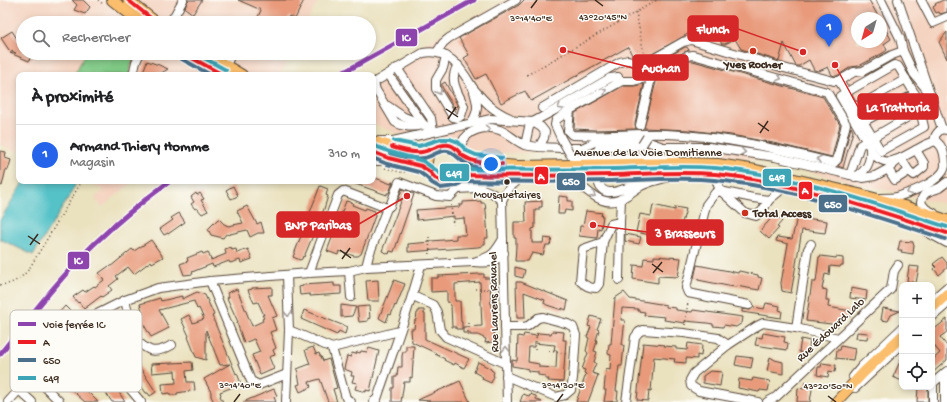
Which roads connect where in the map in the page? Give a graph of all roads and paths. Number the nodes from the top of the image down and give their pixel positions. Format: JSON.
{"nodes":[{"id":1,"x":112,"y":0,"type":"edge"},
{"id":2,"x":128,"y":0,"type":"edge"},
{"id":3,"x":183,"y":0,"type":"edge"},
{"id":4,"x":516,"y":0,"type":"edge"},
{"id":5,"x":657,"y":0,"type":"edge"},
{"id":6,"x":882,"y":0,"type":"edge"},
{"id":7,"x":898,"y":0,"type":"edge"},
{"id":8,"x":921,"y":0,"type":"edge"},
{"id":9,"x":636,"y":12,"type":"junction"},
{"id":10,"x":132,"y":16,"type":"edge"},
{"id":11,"x":148,"y":16,"type":"edge"},
{"id":12,"x":173,"y":16,"type":"edge"},
{"id":13,"x":947,"y":17,"type":"edge"},
{"id":14,"x":903,"y":51,"type":"junction"},
{"id":15,"x":437,"y":52,"type":"junction"},
{"id":16,"x":446,"y":56,"type":"junction"},
{"id":17,"x":137,"y":60,"type":"edge"},
{"id":18,"x":196,"y":60,"type":"edge"},
{"id":19,"x":217,"y":60,"type":"edge"},
{"id":20,"x":228,"y":60,"type":"edge"},
{"id":21,"x":645,"y":60,"type":"dead end"},
{"id":22,"x":226,"y":65,"type":"junction"},
{"id":23,"x":458,"y":65,"type":"junction"},
{"id":24,"x":397,"y":68,"type":"junction"},
{"id":25,"x":134,"y":72,"type":"edge"},
{"id":26,"x":218,"y":72,"type":"edge"},
{"id":27,"x":237,"y":72,"type":"edge"},
{"id":28,"x":388,"y":74,"type":"junction"},
{"id":29,"x":652,"y":74,"type":"junction"},
{"id":30,"x":527,"y":75,"type":"dead end"},
{"id":31,"x":618,"y":78,"type":"dead end"},
{"id":32,"x":906,"y":78,"type":"junction"},
{"id":33,"x":839,"y":81,"type":"junction"},
{"id":34,"x":376,"y":82,"type":"edge"},
{"id":35,"x":646,"y":85,"type":"dead end"},
{"id":36,"x":473,"y":88,"type":"junction"},
{"id":37,"x":376,"y":90,"type":"edge"},
{"id":38,"x":843,"y":94,"type":"junction"},
{"id":39,"x":931,"y":95,"type":"junction"},
{"id":40,"x":916,"y":98,"type":"junction"},
{"id":41,"x":542,"y":108,"type":"dead end"},
{"id":42,"x":852,"y":109,"type":"junction"},
{"id":43,"x":570,"y":110,"type":"junction"},
{"id":44,"x":920,"y":110,"type":"junction"},
{"id":45,"x":514,"y":120,"type":"junction"},
{"id":46,"x":472,"y":122,"type":"junction"},
{"id":47,"x":532,"y":122,"type":"junction"},
{"id":48,"x":860,"y":124,"type":"junction"},
{"id":49,"x":424,"y":126,"type":"junction"},
{"id":50,"x":945,"y":130,"type":"edge"},
{"id":51,"x":433,"y":131,"type":"junction"},
{"id":52,"x":642,"y":137,"type":"junction"},
{"id":53,"x":869,"y":139,"type":"junction"},
{"id":54,"x":376,"y":140,"type":"edge"},
{"id":55,"x":376,"y":141,"type":"edge"},
{"id":56,"x":941,"y":144,"type":"edge"},
{"id":57,"x":525,"y":145,"type":"junction"},
{"id":58,"x":436,"y":148,"type":"junction"},
{"id":59,"x":539,"y":148,"type":"junction"},
{"id":60,"x":562,"y":148,"type":"dead end"},
{"id":61,"x":870,"y":150,"type":"junction"},
{"id":62,"x":916,"y":150,"type":"junction"},
{"id":63,"x":571,"y":151,"type":"junction"},
{"id":64,"x":376,"y":153,"type":"edge"},
{"id":65,"x":462,"y":153,"type":"junction"},
{"id":66,"x":596,"y":154,"type":"dead end"},
{"id":67,"x":388,"y":158,"type":"junction"},
{"id":68,"x":901,"y":158,"type":"junction"},
{"id":69,"x":376,"y":161,"type":"edge"},
{"id":70,"x":686,"y":168,"type":"junction"},
{"id":71,"x":888,"y":169,"type":"junction"},
{"id":72,"x":908,"y":171,"type":"junction"},
{"id":73,"x":430,"y":172,"type":"junction"},
{"id":74,"x":714,"y":174,"type":"junction"},
{"id":75,"x":524,"y":176,"type":"junction"},
{"id":76,"x":545,"y":176,"type":"junction"},
{"id":77,"x":853,"y":176,"type":"junction"},
{"id":78,"x":457,"y":178,"type":"junction"},
{"id":79,"x":598,"y":180,"type":"dead end"},
{"id":80,"x":654,"y":181,"type":"junction"},
{"id":81,"x":947,"y":182,"type":"edge"},
{"id":82,"x":80,"y":184,"type":"edge"},
{"id":83,"x":786,"y":186,"type":"junction"},
{"id":84,"x":470,"y":188,"type":"junction"},
{"id":85,"x":458,"y":189,"type":"junction"},
{"id":86,"x":720,"y":191,"type":"junction"},
{"id":87,"x":859,"y":194,"type":"junction"},
{"id":88,"x":450,"y":197,"type":"junction"},
{"id":89,"x":622,"y":199,"type":"junction"},
{"id":90,"x":769,"y":200,"type":"junction"},
{"id":91,"x":502,"y":201,"type":"junction"},
{"id":92,"x":387,"y":208,"type":"junction"},
{"id":93,"x":946,"y":220,"type":"edge"},
{"id":94,"x":907,"y":221,"type":"junction"},
{"id":95,"x":620,"y":222,"type":"junction"},
{"id":96,"x":452,"y":225,"type":"dead end"},
{"id":97,"x":947,"y":234,"type":"edge"},
{"id":98,"x":429,"y":237,"type":"dead end"},
{"id":99,"x":503,"y":238,"type":"junction"},
{"id":100,"x":603,"y":242,"type":"junction"},
{"id":101,"x":947,"y":242,"type":"edge"},
{"id":102,"x":811,"y":244,"type":"dead end"},
{"id":103,"x":504,"y":253,"type":"junction"},
{"id":104,"x":474,"y":262,"type":"junction"},
{"id":105,"x":430,"y":264,"type":"junction"},
{"id":106,"x":421,"y":265,"type":"junction"},
{"id":107,"x":898,"y":265,"type":"dead end"},
{"id":108,"x":366,"y":267,"type":"junction"},
{"id":109,"x":349,"y":271,"type":"junction"},
{"id":110,"x":309,"y":273,"type":"junction"},
{"id":111,"x":287,"y":275,"type":"junction"},
{"id":112,"x":619,"y":280,"type":"dead end"},
{"id":113,"x":210,"y":281,"type":"junction"},
{"id":114,"x":0,"y":285,"type":"edge"},
{"id":115,"x":947,"y":287,"type":"edge"},
{"id":116,"x":475,"y":289,"type":"dead end"},
{"id":117,"x":504,"y":290,"type":"junction"},
{"id":118,"x":688,"y":293,"type":"junction"},
{"id":119,"x":947,"y":294,"type":"edge"},
{"id":120,"x":413,"y":296,"type":"junction"},
{"id":121,"x":351,"y":297,"type":"dead end"},
{"id":122,"x":935,"y":297,"type":"edge"},
{"id":123,"x":125,"y":300,"type":"junction"},
{"id":124,"x":947,"y":304,"type":"edge"},
{"id":125,"x":749,"y":305,"type":"dead end"},
{"id":126,"x":935,"y":305,"type":"edge"},
{"id":127,"x":105,"y":310,"type":"edge"},
{"id":128,"x":127,"y":310,"type":"edge"},
{"id":129,"x":935,"y":314,"type":"edge"},
{"id":130,"x":538,"y":318,"type":"junction"},
{"id":131,"x":468,"y":323,"type":"dead end"},
{"id":132,"x":505,"y":327,"type":"junction"},
{"id":133,"x":796,"y":328,"type":"junction"},
{"id":134,"x":289,"y":330,"type":"junction"},
{"id":135,"x":399,"y":331,"type":"junction"},
{"id":136,"x":899,"y":331,"type":"edge"},
{"id":137,"x":684,"y":333,"type":"junction"},
{"id":138,"x":838,"y":338,"type":"junction"},
{"id":139,"x":899,"y":339,"type":"edge"},
{"id":140,"x":172,"y":345,"type":"dead end"},
{"id":141,"x":728,"y":345,"type":"junction"},
{"id":142,"x":142,"y":346,"type":"edge"},
{"id":143,"x":469,"y":347,"type":"junction"},
{"id":144,"x":899,"y":347,"type":"edge"},
{"id":145,"x":332,"y":348,"type":"junction"},
{"id":146,"x":535,"y":350,"type":"dead end"},
{"id":147,"x":549,"y":351,"type":"dead end"},
{"id":148,"x":575,"y":355,"type":"junction"},
{"id":149,"x":506,"y":364,"type":"junction"},
{"id":150,"x":946,"y":372,"type":"edge"},
{"id":151,"x":287,"y":374,"type":"junction"},
{"id":152,"x":506,"y":376,"type":"junction"},
{"id":153,"x":17,"y":392,"type":"edge"},
{"id":154,"x":21,"y":392,"type":"edge"},
{"id":155,"x":50,"y":392,"type":"edge"},
{"id":156,"x":133,"y":392,"type":"edge"},
{"id":157,"x":60,"y":401,"type":"edge"},
{"id":158,"x":8,"y":402,"type":"edge"},
{"id":159,"x":32,"y":402,"type":"edge"},
{"id":160,"x":141,"y":402,"type":"edge"},
{"id":161,"x":286,"y":402,"type":"edge"},
{"id":162,"x":351,"y":402,"type":"edge"},
{"id":163,"x":373,"y":402,"type":"edge"},
{"id":164,"x":507,"y":402,"type":"edge"},
{"id":165,"x":626,"y":402,"type":"edge"},
{"id":166,"x":758,"y":402,"type":"edge"},
{"id":167,"x":767,"y":402,"type":"edge"},
{"id":168,"x":832,"y":402,"type":"edge"},
{"id":169,"x":836,"y":402,"type":"edge"},
{"id":170,"x":840,"y":402,"type":"edge"},
{"id":171,"x":933,"y":402,"type":"edge"},
{"id":172,"x":944,"y":402,"type":"edge"}],
"edges":[{"from":1,"to":10,"type":"main road"},
{"from":2,"to":11,"type":"main road"},
{"from":3,"to":12,"type":"street"},
{"from":4,"to":15,"type":"street"},
{"from":5,"to":9,"type":"path"},
{"from":6,"to":14,"type":"street"},
{"from":7,"to":39,"type":"street"},
{"from":8,"to":13,"type":"street"},
{"from":9,"to":21,"type":"path"},
{"from":9,"to":30,"type":"path"},
{"from":14,"to":33,"type":"street"},
{"from":14,"to":39,"type":"street"},
{"from":15,"to":16,"type":"street"},
{"from":15,"to":24,"type":"street"},
{"from":16,"to":23,"type":"street"},
{"from":16,"to":23,"type":"street","one_way":true},
{"from":17,"to":25,"type":"street"},
{"from":18,"to":26,"type":"main road"},
{"from":19,"to":22,"type":"main road"},
{"from":20,"to":22,"type":"street"},
{"from":22,"to":27,"type":"main road"},
{"from":23,"to":36,"type":"street"},
{"from":24,"to":28,"type":"street"},
{"from":24,"to":51,"type":"street"},
{"from":28,"to":34,"type":"street"},
{"from":28,"to":49,"type":"street"},
{"from":43,"to":29,"type":"street","one_way":true},
{"from":29,"to":52,"type":"street"},
{"from":29,"to":52,"type":"street","one_way":true},
{"from":31,"to":47,"type":"street","one_way":true},
{"from":32,"to":38,"type":"street"},
{"from":32,"to":40,"type":"street"},
{"from":32,"to":42,"type":"street"},
{"from":33,"to":38,"type":"street"},
{"from":33,"to":41,"type":"street"},
{"from":35,"to":52,"type":"street"},
{"from":36,"to":45,"type":"street"},
{"from":36,"to":46,"type":"street"},
{"from":37,"to":49,"type":"street"},
{"from":38,"to":42,"type":"street"},
{"from":39,"to":40,"type":"street"},
{"from":39,"to":50,"type":"street"},
{"from":40,"to":44,"type":"street"},
{"from":40,"to":48,"type":"street"},
{"from":42,"to":48,"type":"street"},
{"from":43,"to":52,"type":"street"},
{"from":43,"to":63,"type":"street","bridge":true},
{"from":44,"to":53,"type":"street"},
{"from":44,"to":53,"type":"street"},
{"from":45,"to":46,"type":"street"},
{"from":45,"to":47,"type":"street"},
{"from":46,"to":51,"type":"street"},
{"from":47,"to":57,"type":"street"},
{"from":47,"to":59,"type":"street"},
{"from":48,"to":53,"type":"street"},
{"from":49,"to":51,"type":"street"},
{"from":50,"to":56,"type":"street"},
{"from":51,"to":54,"type":"street"},
{"from":52,"to":63,"type":"street"},
{"from":52,"to":66,"type":"street"},
{"from":52,"to":77,"type":"street","one_way":true},
{"from":53,"to":61,"type":"street"},
{"from":53,"to":77,"type":"street"},
{"from":55,"to":58,"type":"main road"},
{"from":56,"to":62,"type":"street"},
{"from":56,"to":87,"type":"street","one_way":true},
{"from":57,"to":59,"type":"street"},
{"from":65,"to":57,"type":"street","one_way":true},
{"from":58,"to":65,"type":"main road"},
{"from":58,"to":73,"type":"main road"},
{"from":59,"to":60,"type":"street"},
{"from":61,"to":68,"type":"street"},
{"from":61,"to":77,"type":"street"},
{"from":62,"to":68,"type":"street"},
{"from":62,"to":72,"type":"street"},
{"from":63,"to":70,"type":"street"},
{"from":64,"to":67,"type":"main road"},
{"from":65,"to":70,"type":"main road","name":"Avenue de la Voie Domitienne"},
{"from":65,"to":78,"type":"main road"},
{"from":67,"to":69,"type":"street"},
{"from":67,"to":73,"type":"main road"},
{"from":68,"to":71,"type":"street"},
{"from":68,"to":72,"type":"street"},
{"from":70,"to":74,"type":"main road","name":"Avenue de la Voie Domitienne"},
{"from":70,"to":76,"type":"main road","name":"Avenue de la Voie Domitienne"},
{"from":70,"to":80,"type":"street"},
{"from":70,"to":87,"type":"main road","name":"Avenue de la Voie Domitienne"},
{"from":71,"to":72,"type":"street"},
{"from":71,"to":77,"type":"street"},
{"from":73,"to":78,"type":"main road"},
{"from":74,"to":83,"type":"main road","name":"Avenue de la Voie Domitienne"},
{"from":74,"to":86,"type":"street"},
{"from":75,"to":76,"type":"main road","name":"Avenue de la Voie Domitienne"},
{"from":75,"to":78,"type":"main road","name":"Avenue de la Voie Domitienne"},
{"from":75,"to":91,"type":"street"},
{"from":76,"to":89,"type":"street","one_way":true},
{"from":78,"to":84,"type":"street"},
{"from":78,"to":85,"type":"street"},
{"from":79,"to":80,"type":"street"},
{"from":80,"to":89,"type":"street"},
{"from":81,"to":93,"type":"street"},
{"from":82,"to":114,"type":"path"},
{"from":83,"to":90,"type":"street"},
{"from":83,"to":94,"type":"main road","name":"Avenue de la Voie Domitienne"},
{"from":84,"to":85,"type":"street"},
{"from":84,"to":91,"type":"street"},
{"from":85,"to":88,"type":"street"},
{"from":86,"to":90,"type":"street"},
{"from":86,"to":90,"type":"street"},
{"from":86,"to":118,"type":"street"},
{"from":87,"to":93,"type":"main road","name":"Avenue de la Voie Domitienne"},
{"from":88,"to":92,"type":"street"},
{"from":88,"to":96,"type":"path"},
{"from":89,"to":95,"type":"street"},
{"from":91,"to":99,"type":"street","name":"Rue Laurens Ravanel"},
{"from":92,"to":108,"type":"street"},
{"from":92,"to":110,"type":"street"},
{"from":94,"to":97,"type":"main road","name":"Avenue de la Voie Domitienne"},
{"from":94,"to":101,"type":"street","name":"Avenue de la Voie Domitienne"},
{"from":95,"to":100,"type":"street"},
{"from":95,"to":112,"type":"street"},
{"from":98,"to":105,"type":"path"},
{"from":99,"to":103,"type":"street","name":"Rue Laurens Ravanel"},
{"from":99,"to":104,"type":"street"},
{"from":100,"to":100,"type":"street"},
{"from":102,"to":133,"type":"street"},
{"from":103,"to":104,"type":"street"},
{"from":103,"to":117,"type":"street","name":"Rue Laurens Ravanel"},
{"from":104,"to":105,"type":"street"},
{"from":105,"to":106,"type":"street"},
{"from":106,"to":108,"type":"street"},
{"from":106,"to":120,"type":"street"},
{"from":107,"to":138,"type":"street","name":"Rue Édouard Lalo"},
{"from":108,"to":109,"type":"street"},
{"from":109,"to":110,"type":"street"},
{"from":109,"to":121,"type":"street"},
{"from":110,"to":111,"type":"street"},
{"from":111,"to":113,"type":"street"},
{"from":111,"to":134,"type":"street","one_way":true},
{"from":113,"to":123,"type":"street"},
{"from":113,"to":151,"type":"street"},
{"from":115,"to":122,"type":"street"},
{"from":116,"to":117,"type":"path"},
{"from":117,"to":132,"type":"street","name":"Rue Laurens Ravanel"},
{"from":118,"to":125,"type":"street"},
{"from":118,"to":137,"type":"path"},
{"from":119,"to":126,"type":"main road"},
{"from":120,"to":135,"type":"street"},
{"from":120,"to":143,"type":"street"},
{"from":123,"to":127,"type":"street"},
{"from":123,"to":128,"type":"street"},
{"from":124,"to":129,"type":"street"},
{"from":130,"to":132,"type":"street"},
{"from":130,"to":146,"type":"path"},
{"from":130,"to":148,"type":"street"},
{"from":131,"to":143,"type":"path"},
{"from":149,"to":132,"type":"street","name":"Rue Laurens Ravanel","one_way":true},
{"from":133,"to":138,"type":"street"},
{"from":133,"to":141,"type":"street"},
{"from":134,"to":145,"type":"street"},
{"from":134,"to":151,"type":"street"},
{"from":135,"to":145,"type":"street"},
{"from":135,"to":163,"type":"street"},
{"from":136,"to":168,"type":"street"},
{"from":137,"to":141,"type":"street"},
{"from":137,"to":165,"type":"street"},
{"from":138,"to":167,"type":"street","name":"Rue Édouard Lalo"},
{"from":139,"to":169,"type":"main road"},
{"from":140,"to":142,"type":"street"},
{"from":141,"to":166,"type":"street"},
{"from":143,"to":149,"type":"street"},
{"from":144,"to":170,"type":"street"},
{"from":145,"to":162,"type":"street"},
{"from":147,"to":148,"type":"path"},
{"from":148,"to":152,"type":"street"},
{"from":149,"to":152,"type":"street","name":"Rue Laurens Ravanel"},
{"from":150,"to":171,"type":"street"},
{"from":150,"to":172,"type":"street"},
{"from":151,"to":161,"type":"street"},
{"from":152,"to":164,"type":"street","name":"Rue Laurens Ravanel"},
{"from":153,"to":158,"type":"street"},
{"from":154,"to":159,"type":"street"},
{"from":155,"to":157,"type":"street"},
{"from":156,"to":160,"type":"street"}]}
